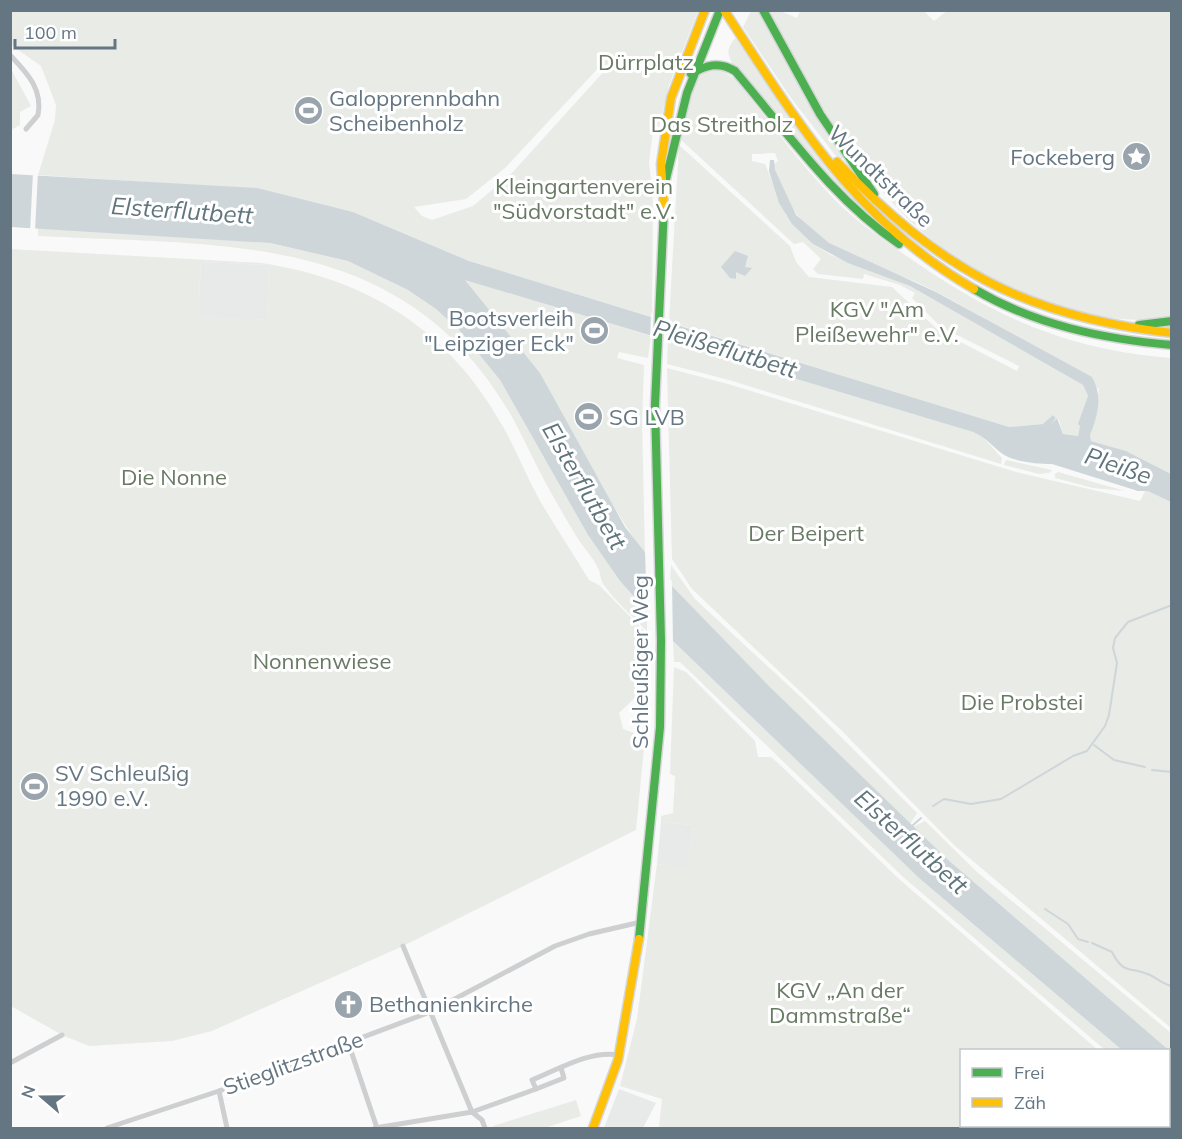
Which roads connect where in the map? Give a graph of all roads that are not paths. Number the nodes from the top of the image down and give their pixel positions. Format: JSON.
{"nodes":[{"id":1,"x":705,"y":10,"type":"edge"},
{"id":2,"x":722,"y":10,"type":"edge"},
{"id":3,"x":763,"y":10,"type":"edge"},
{"id":4,"x":10,"y":55,"type":"edge"},
{"id":5,"x":691,"y":74,"type":"junction"},
{"id":6,"x":802,"y":124,"type":"junction"},
{"id":7,"x":26,"y":129,"type":"dead end"},
{"id":8,"x":664,"y":188,"type":"junction"},
{"id":9,"x":890,"y":216,"type":"junction"},
{"id":10,"x":931,"y":263,"type":"junction"},
{"id":11,"x":1172,"y":321,"type":"edge"},
{"id":12,"x":1119,"y":327,"type":"junction"},
{"id":13,"x":1172,"y":333,"type":"edge"},
{"id":14,"x":1172,"y":345,"type":"edge"},
{"id":15,"x":641,"y":922,"type":"junction"},
{"id":16,"x":403,"y":946,"type":"dead end"},
{"id":17,"x":430,"y":1012,"type":"junction"},
{"id":18,"x":62,"y":1035,"type":"dead end"},
{"id":19,"x":348,"y":1042,"type":"junction"},
{"id":20,"x":619,"y":1055,"type":"junction"},
{"id":21,"x":10,"y":1063,"type":"edge"},
{"id":22,"x":561,"y":1068,"type":"junction"},
{"id":23,"x":536,"y":1089,"type":"junction"},
{"id":24,"x":219,"y":1090,"type":"junction"},
{"id":25,"x":472,"y":1112,"type":"junction"},
{"id":26,"x":107,"y":1128,"type":"edge"},
{"id":27,"x":227,"y":1128,"type":"edge"},
{"id":28,"x":376,"y":1128,"type":"edge"},
{"id":29,"x":485,"y":1128,"type":"edge"},
{"id":30,"x":593,"y":1128,"type":"edge"}],
"edges":[{"from":1,"to":8,"type":"main road","name":"Schleußiger Weg"},
{"from":2,"to":5,"type":"main road","name":"Schleußiger Weg"},
{"from":2,"to":6,"type":"main road","name":"Wundtstraße"},
{"from":3,"to":9,"type":"main road"},
{"from":4,"to":7,"type":"street"},
{"from":5,"to":8,"type":"main road","name":"Schleußiger Weg"},
{"from":5,"to":10,"type":"main road"},
{"from":6,"to":9,"type":"main road","name":"Wundtstraße"},
{"from":6,"to":10,"type":"main road","name":"Wundtstraße"},
{"from":8,"to":15,"type":"main road","name":"Schleußiger Weg"},
{"from":9,"to":12,"type":"main road","name":"Wundtstraße"},
{"from":10,"to":14,"type":"main road","name":"Wundtstraße"},
{"from":11,"to":12,"type":"main road"},
{"from":12,"to":13,"type":"main road","name":"Wundtstraße"},
{"from":15,"to":17,"type":"street","name":"Stieglitzstraße"},
{"from":15,"to":20,"type":"main road","name":"Schleußiger Weg"},
{"from":16,"to":17,"type":"street"},
{"from":17,"to":19,"type":"street","name":"Stieglitzstraße"},
{"from":17,"to":25,"type":"street"},
{"from":18,"to":21,"type":"street"},
{"from":19,"to":24,"type":"street","name":"Stieglitzstraße"},
{"from":19,"to":28,"type":"street"},
{"from":20,"to":22,"type":"street"},
{"from":20,"to":30,"type":"main road","name":"Schleußiger Weg"},
{"from":22,"to":23,"type":"street"},
{"from":22,"to":23,"type":"street"},
{"from":23,"to":25,"type":"street"},
{"from":24,"to":26,"type":"street","name":"Stieglitzstraße"},
{"from":24,"to":27,"type":"street"},
{"from":25,"to":28,"type":"street"},
{"from":25,"to":29,"type":"street"}]}
